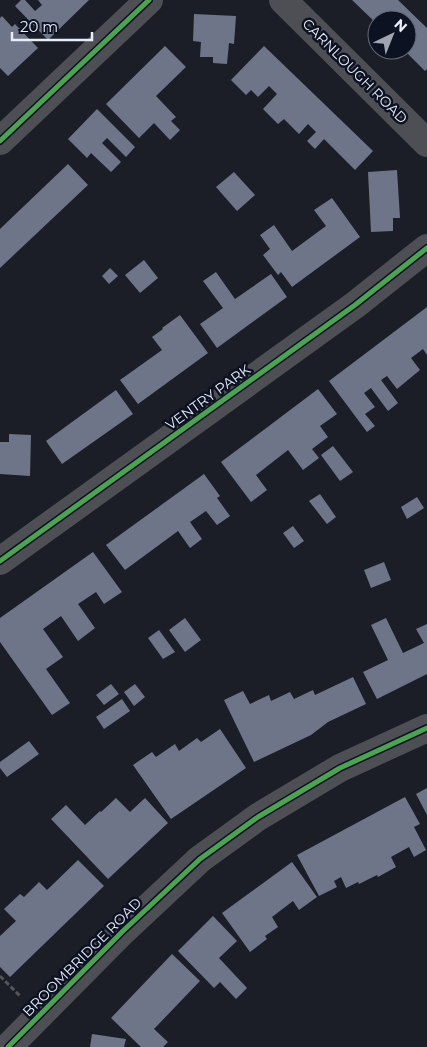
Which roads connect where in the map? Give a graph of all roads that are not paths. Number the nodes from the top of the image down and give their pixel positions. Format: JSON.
{"nodes":[{"id":1,"x":149,"y":0,"type":"edge"},
{"id":2,"x":283,"y":0,"type":"edge"},
{"id":3,"x":0,"y":141,"type":"edge"},
{"id":4,"x":427,"y":143,"type":"edge"},
{"id":5,"x":427,"y":248,"type":"edge"},
{"id":6,"x":0,"y":560,"type":"edge"},
{"id":7,"x":427,"y":728,"type":"edge"},
{"id":8,"x":8,"y":1047,"type":"edge"}],
"edges":[{"from":1,"to":3,"type":"street"},
{"from":2,"to":4,"type":"street","name":"CARNLOUGH ROAD"},
{"from":5,"to":6,"type":"street","name":"VENTRY PARK"},
{"from":7,"to":8,"type":"street","name":"BROOMBRIDGE ROAD"}]}
